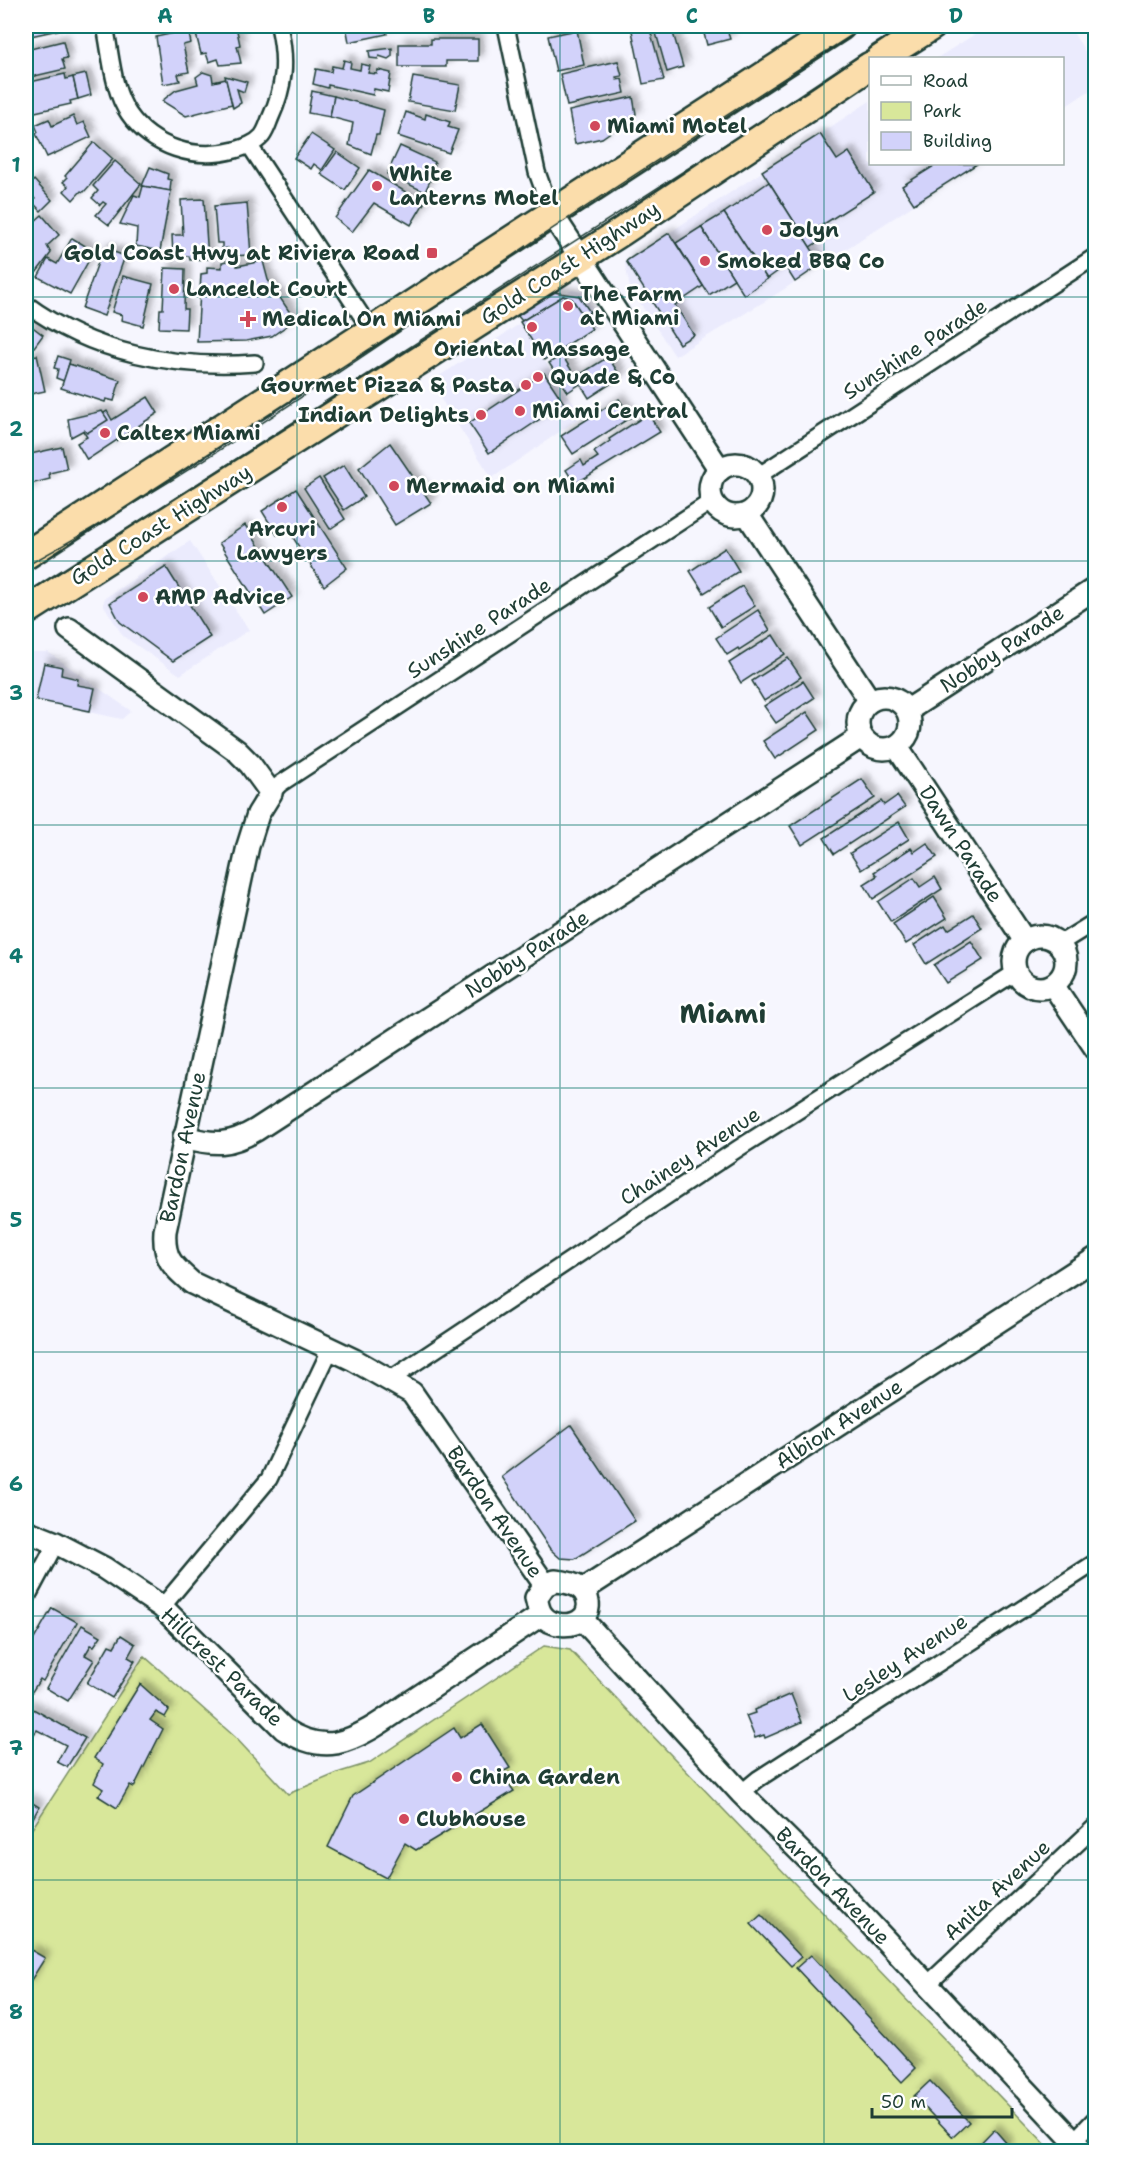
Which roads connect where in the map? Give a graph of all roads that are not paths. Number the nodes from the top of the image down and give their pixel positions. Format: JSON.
{"nodes":[{"id":1,"x":105,"y":26,"type":"edge"},
{"id":2,"x":279,"y":26,"type":"edge"},
{"id":3,"x":506,"y":26,"type":"edge"},
{"id":4,"x":841,"y":26,"type":"edge"},
{"id":5,"x":932,"y":26,"type":"edge"},
{"id":6,"x":883,"y":57,"type":"edge"},
{"id":7,"x":869,"y":67,"type":"edge"},
{"id":8,"x":250,"y":146,"type":"junction"},
{"id":9,"x":552,"y":214,"type":"junction"},
{"id":10,"x":1095,"y":256,"type":"edge"},
{"id":11,"x":581,"y":257,"type":"junction"},
{"id":12,"x":26,"y":304,"type":"edge"},
{"id":13,"x":371,"y":330,"type":"junction"},
{"id":14,"x":255,"y":363,"type":"dead end"},
{"id":15,"x":720,"y":470,"type":"junction"},
{"id":16,"x":758,"y":476,"type":"junction"},
{"id":17,"x":712,"y":501,"type":"junction"},
{"id":18,"x":747,"y":514,"type":"junction"},
{"id":19,"x":26,"y":555,"type":"edge"},
{"id":20,"x":1095,"y":588,"type":"edge"},
{"id":21,"x":29,"y":611,"type":"edge"},
{"id":22,"x":69,"y":629,"type":"dead end"},
{"id":23,"x":870,"y":700,"type":"junction"},
{"id":24,"x":908,"y":710,"type":"junction"},
{"id":25,"x":861,"y":737,"type":"junction"},
{"id":26,"x":897,"y":747,"type":"junction"},
{"id":27,"x":271,"y":793,"type":"junction"},
{"id":28,"x":1095,"y":921,"type":"edge"},
{"id":29,"x":1025,"y":941,"type":"junction"},
{"id":30,"x":1059,"y":944,"type":"junction"},
{"id":31,"x":1016,"y":972,"type":"junction"},
{"id":32,"x":1053,"y":985,"type":"junction"},
{"id":33,"x":1095,"y":1049,"type":"edge"},
{"id":34,"x":184,"y":1137,"type":"junction"},
{"id":35,"x":1095,"y":1258,"type":"edge"},
{"id":36,"x":331,"y":1348,"type":"junction"},
{"id":37,"x":391,"y":1379,"type":"junction"},
{"id":38,"x":26,"y":1531,"type":"edge"},
{"id":39,"x":56,"y":1543,"type":"junction"},
{"id":40,"x":1095,"y":1562,"type":"edge"},
{"id":41,"x":545,"y":1585,"type":"junction"},
{"id":42,"x":583,"y":1590,"type":"junction"},
{"id":43,"x":26,"y":1599,"type":"edge"},
{"id":44,"x":162,"y":1607,"type":"junction"},
{"id":45,"x":541,"y":1615,"type":"junction"},
{"id":46,"x":582,"y":1619,"type":"junction"},
{"id":47,"x":741,"y":1793,"type":"junction"},
{"id":48,"x":1095,"y":1826,"type":"edge"},
{"id":49,"x":928,"y":1984,"type":"junction"},
{"id":50,"x":1095,"y":2118,"type":"edge"},
{"id":51,"x":1079,"y":2146,"type":"edge"}],
"edges":[{"from":1,"to":8,"type":"street"},
{"from":2,"to":8,"type":"street"},
{"from":3,"to":9,"type":"street"},
{"from":4,"to":9,"type":"highway"},
{"from":5,"to":6,"type":"highway"},
{"from":7,"to":11,"type":"highway","name":"Gold Coast Highway"},
{"from":8,"to":13,"type":"street"},
{"from":9,"to":11,"type":"street"},
{"from":9,"to":13,"type":"highway"},
{"from":10,"to":16,"type":"street","name":"Sunshine Parade"},
{"from":11,"to":15,"type":"street"},
{"from":11,"to":21,"type":"highway","name":"Gold Coast Highway"},
{"from":12,"to":14,"type":"street"},
{"from":13,"to":19,"type":"highway"},
{"from":15,"to":16,"type":"street"},
{"from":15,"to":17,"type":"street"},
{"from":16,"to":18,"type":"street"},
{"from":17,"to":18,"type":"street"},
{"from":17,"to":27,"type":"street","name":"Sunshine Parade"},
{"from":18,"to":23,"type":"street"},
{"from":20,"to":24,"type":"street","name":"Nobby Parade"},
{"from":22,"to":27,"type":"street"},
{"from":23,"to":24,"type":"street"},
{"from":23,"to":25,"type":"street"},
{"from":24,"to":26,"type":"street"},
{"from":25,"to":26,"type":"street"},
{"from":25,"to":34,"type":"street","name":"Nobby Parade"},
{"from":26,"to":29,"type":"street","name":"Dawn Parade"},
{"from":27,"to":34,"type":"street","name":"Bardon Avenue"},
{"from":28,"to":30,"type":"street"},
{"from":29,"to":30,"type":"street"},
{"from":29,"to":31,"type":"street"},
{"from":30,"to":32,"type":"street"},
{"from":31,"to":32,"type":"street"},
{"from":31,"to":37,"type":"street","name":"Chainey Avenue"},
{"from":32,"to":33,"type":"street"},
{"from":34,"to":36,"type":"street","name":"Bardon Avenue"},
{"from":35,"to":42,"type":"street","name":"Albion Avenue"},
{"from":36,"to":37,"type":"street","name":"Bardon Avenue"},
{"from":36,"to":44,"type":"street"},
{"from":37,"to":41,"type":"street","name":"Bardon Avenue"},
{"from":38,"to":39,"type":"street","name":"Hillcrest Parade"},
{"from":39,"to":43,"type":"street"},
{"from":39,"to":44,"type":"street","name":"Hillcrest Parade"},
{"from":40,"to":47,"type":"street","name":"Lesley Avenue"},
{"from":41,"to":42,"type":"street"},
{"from":41,"to":45,"type":"street"},
{"from":42,"to":46,"type":"street"},
{"from":44,"to":45,"type":"street","name":"Hillcrest Parade"},
{"from":45,"to":46,"type":"street"},
{"from":46,"to":47,"type":"street","name":"Bardon Avenue"},
{"from":47,"to":49,"type":"street","name":"Bardon Avenue"},
{"from":48,"to":49,"type":"street","name":"Anita Avenue"},
{"from":49,"to":51,"type":"street","name":"Bardon Avenue"},
{"from":50,"to":51,"type":"street"}]}
